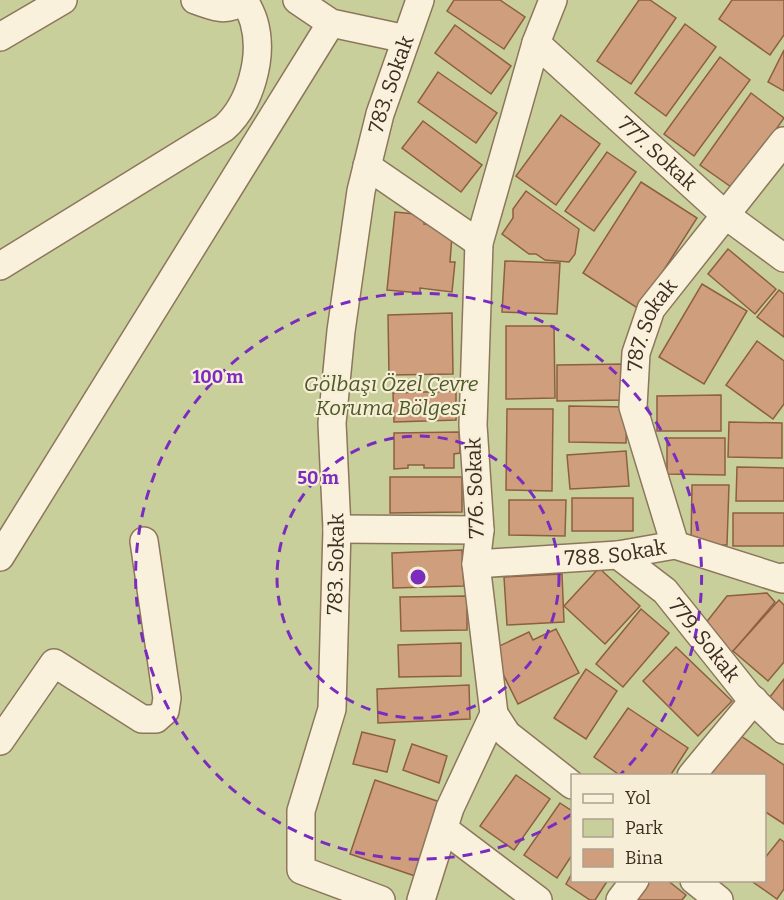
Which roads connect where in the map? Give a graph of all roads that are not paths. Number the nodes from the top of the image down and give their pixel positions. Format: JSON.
{"nodes":[{"id":1,"x":63,"y":0,"type":"edge"},
{"id":2,"x":195,"y":0,"type":"edge"},
{"id":3,"x":245,"y":0,"type":"edge"},
{"id":4,"x":297,"y":0,"type":"edge"},
{"id":5,"x":420,"y":0,"type":"edge"},
{"id":6,"x":554,"y":0,"type":"edge"},
{"id":7,"x":331,"y":23,"type":"junction"},
{"id":8,"x":0,"y":37,"type":"edge"},
{"id":9,"x":406,"y":39,"type":"junction"},
{"id":10,"x":536,"y":43,"type":"junction"},
{"id":11,"x":784,"y":141,"type":"edge"},
{"id":12,"x":367,"y":166,"type":"junction"},
{"id":13,"x":724,"y":214,"type":"junction"},
{"id":14,"x":479,"y":243,"type":"junction"},
{"id":15,"x":784,"y":258,"type":"edge"},
{"id":16,"x":0,"y":266,"type":"edge"},
{"id":17,"x":337,"y":529,"type":"junction"},
{"id":18,"x":480,"y":530,"type":"junction"},
{"id":19,"x":144,"y":541,"type":"dead end"},
{"id":20,"x":675,"y":545,"type":"junction"},
{"id":21,"x":618,"y":555,"type":"junction"},
{"id":22,"x":0,"y":557,"type":"edge"},
{"id":23,"x":476,"y":564,"type":"junction"},
{"id":24,"x":784,"y":579,"type":"edge"},
{"id":25,"x":754,"y":700,"type":"junction"},
{"id":26,"x":494,"y":714,"type":"junction"},
{"id":27,"x":784,"y":730,"type":"edge"},
{"id":28,"x":0,"y":741,"type":"edge"},
{"id":29,"x":693,"y":774,"type":"edge"},
{"id":30,"x":571,"y":783,"type":"edge"},
{"id":31,"x":444,"y":830,"type":"junction"},
{"id":32,"x":633,"y":882,"type":"edge"},
{"id":33,"x":696,"y":882,"type":"edge"},
{"id":34,"x":381,"y":900,"type":"edge"},
{"id":35,"x":422,"y":900,"type":"edge"},
{"id":36,"x":538,"y":900,"type":"edge"},
{"id":37,"x":620,"y":900,"type":"edge"},
{"id":38,"x":719,"y":900,"type":"edge"}],
"edges":[{"from":1,"to":8,"type":"street"},
{"from":2,"to":3,"type":"street"},
{"from":3,"to":16,"type":"street"},
{"from":4,"to":7,"type":"street"},
{"from":5,"to":9,"type":"street","name":"783. Sokak"},
{"from":6,"to":10,"type":"street","name":"776. Sokak"},
{"from":7,"to":9,"type":"street"},
{"from":7,"to":22,"type":"street"},
{"from":9,"to":12,"type":"street","name":"783. Sokak"},
{"from":10,"to":13,"type":"street","name":"777. Sokak"},
{"from":10,"to":14,"type":"street","name":"776. Sokak"},
{"from":11,"to":13,"type":"street","name":"787. Sokak"},
{"from":12,"to":14,"type":"street"},
{"from":12,"to":17,"type":"street","name":"783. Sokak"},
{"from":13,"to":15,"type":"street","name":"777. Sokak"},
{"from":13,"to":20,"type":"street","name":"787. Sokak"},
{"from":14,"to":18,"type":"street","name":"776. Sokak"},
{"from":17,"to":18,"type":"street"},
{"from":17,"to":34,"type":"street","name":"783. Sokak"},
{"from":18,"to":23,"type":"street","name":"776. Sokak"},
{"from":19,"to":28,"type":"street"},
{"from":20,"to":21,"type":"street","name":"788. Sokak"},
{"from":20,"to":24,"type":"street","name":"788. Sokak"},
{"from":21,"to":23,"type":"street","name":"788. Sokak"},
{"from":21,"to":25,"type":"street","name":"779. Sokak"},
{"from":23,"to":26,"type":"street","name":"776. Sokak"},
{"from":25,"to":27,"type":"street","name":"779. Sokak"},
{"from":25,"to":29,"type":"street"},
{"from":26,"to":30,"type":"street"},
{"from":26,"to":31,"type":"street"},
{"from":31,"to":35,"type":"street"},
{"from":31,"to":36,"type":"street"},
{"from":32,"to":37,"type":"street"},
{"from":33,"to":38,"type":"street"}]}
